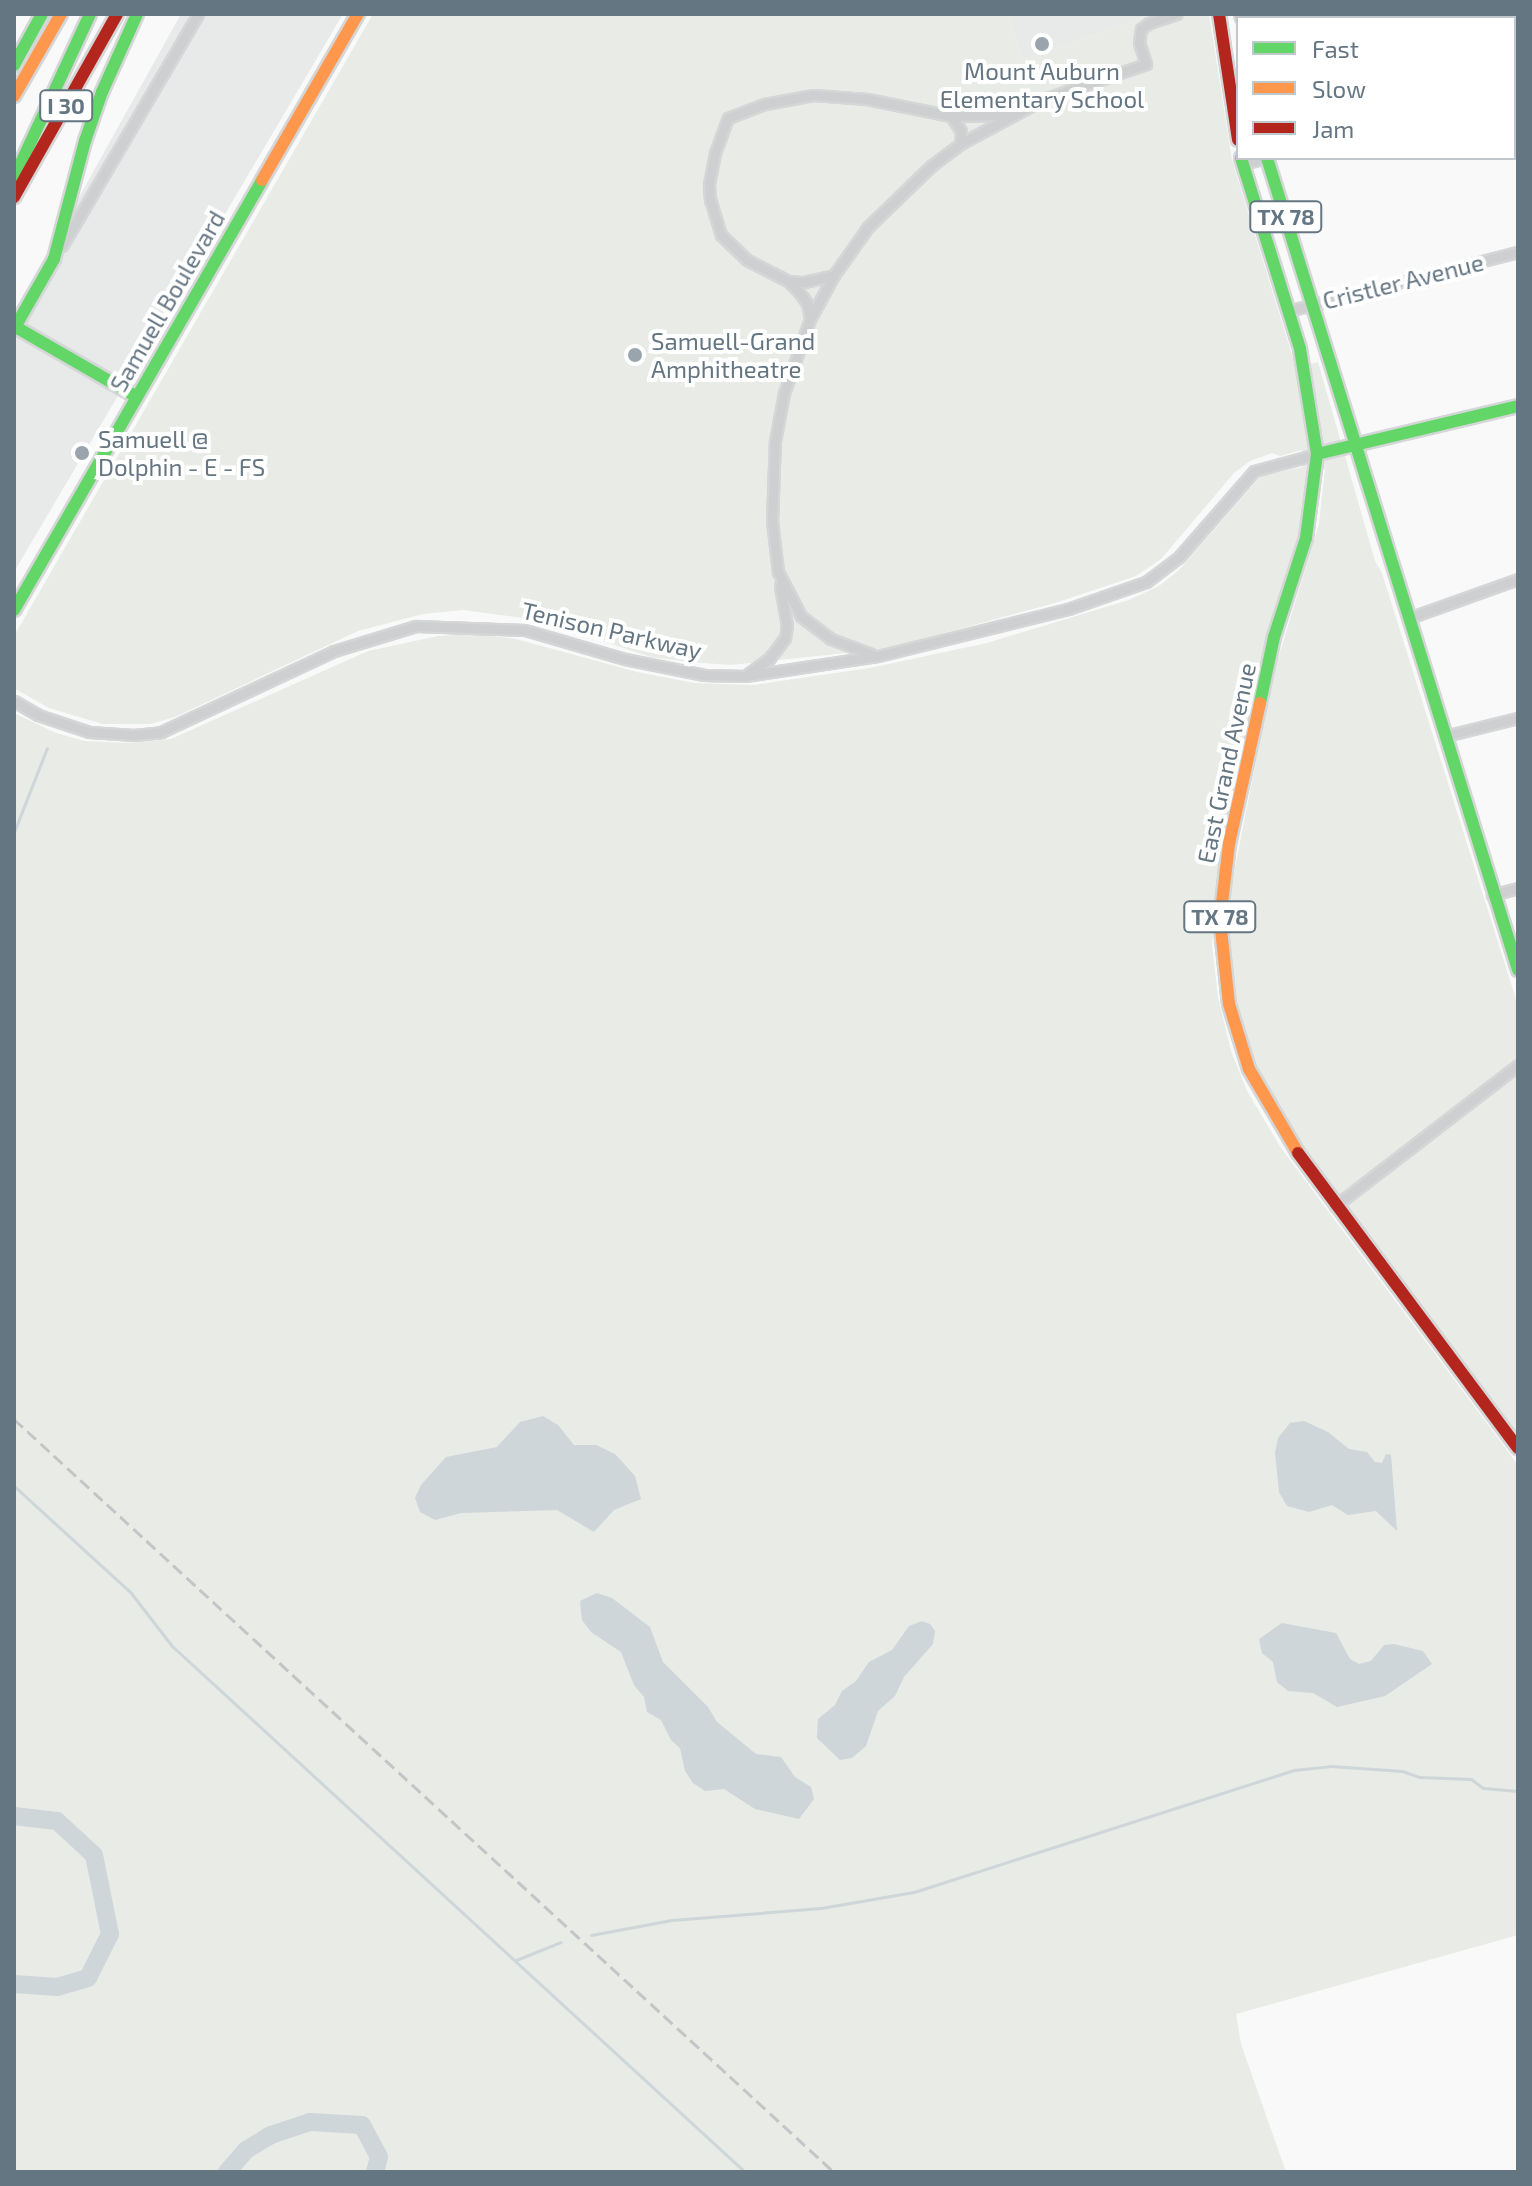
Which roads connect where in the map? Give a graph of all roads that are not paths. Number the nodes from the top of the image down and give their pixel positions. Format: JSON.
{"nodes":[{"id":1,"x":42,"y":14,"type":"edge"},
{"id":2,"x":54,"y":14,"type":"edge"},
{"id":3,"x":61,"y":14,"type":"edge"},
{"id":4,"x":90,"y":14,"type":"edge"},
{"id":5,"x":117,"y":14,"type":"edge"},
{"id":6,"x":137,"y":14,"type":"edge"},
{"id":7,"x":198,"y":14,"type":"edge"},
{"id":8,"x":358,"y":14,"type":"edge"},
{"id":9,"x":1177,"y":14,"type":"edge"},
{"id":10,"x":1219,"y":14,"type":"edge"},
{"id":11,"x":14,"y":65,"type":"edge"},
{"id":12,"x":14,"y":74,"type":"edge"},
{"id":13,"x":14,"y":96,"type":"edge"},
{"id":14,"x":1011,"y":115,"type":"junction"},
{"id":15,"x":951,"y":116,"type":"junction"},
{"id":16,"x":1236,"y":127,"type":"edge"},
{"id":17,"x":960,"y":144,"type":"junction"},
{"id":18,"x":1267,"y":160,"type":"edge"},
{"id":19,"x":1242,"y":161,"type":"edge"},
{"id":20,"x":14,"y":178,"type":"edge"},
{"id":21,"x":14,"y":197,"type":"edge"},
{"id":22,"x":1518,"y":252,"type":"edge"},
{"id":23,"x":54,"y":259,"type":"junction"},
{"id":24,"x":834,"y":275,"type":"junction"},
{"id":25,"x":788,"y":281,"type":"junction"},
{"id":26,"x":1313,"y":303,"type":"junction"},
{"id":27,"x":1288,"y":311,"type":"junction"},
{"id":28,"x":810,"y":319,"type":"junction"},
{"id":29,"x":14,"y":327,"type":"edge"},
{"id":30,"x":137,"y":397,"type":"junction"},
{"id":31,"x":1518,"y":406,"type":"edge"},
{"id":32,"x":1357,"y":445,"type":"junction"},
{"id":33,"x":1317,"y":454,"type":"junction"},
{"id":34,"x":778,"y":572,"type":"junction"},
{"id":35,"x":1518,"y":579,"type":"edge"},
{"id":36,"x":14,"y":610,"type":"edge"},
{"id":37,"x":1409,"y":618,"type":"junction"},
{"id":38,"x":878,"y":656,"type":"junction"},
{"id":39,"x":745,"y":676,"type":"junction"},
{"id":40,"x":14,"y":701,"type":"edge"},
{"id":41,"x":1518,"y":718,"type":"edge"},
{"id":42,"x":1445,"y":736,"type":"junction"},
{"id":43,"x":1518,"y":888,"type":"edge"},
{"id":44,"x":1492,"y":895,"type":"junction"},
{"id":45,"x":1518,"y":970,"type":"edge"},
{"id":46,"x":1518,"y":1065,"type":"edge"},
{"id":47,"x":1335,"y":1206,"type":"junction"},
{"id":48,"x":1518,"y":1448,"type":"edge"}],
"edges":[{"from":1,"to":11,"type":"main road","number":"I 30"},
{"from":2,"to":12,"type":"main road"},
{"from":3,"to":13,"type":"main road"},
{"from":4,"to":20,"type":"main road"},
{"from":5,"to":21,"type":"main road","number":"I 30"},
{"from":6,"to":23,"type":"main road"},
{"from":7,"to":23,"type":"street"},
{"from":8,"to":30,"type":"main road","name":"Samuell Boulevard"},
{"from":9,"to":14,"type":"street"},
{"from":10,"to":16,"type":"main road"},
{"from":14,"to":15,"type":"street"},
{"from":14,"to":17,"type":"street"},
{"from":15,"to":17,"type":"street"},
{"from":15,"to":25,"type":"street"},
{"from":17,"to":24,"type":"street"},
{"from":18,"to":26,"type":"main road","number":"TX 78"},
{"from":19,"to":27,"type":"main road","name":"East Grand Avenue","number":"TX 78"},
{"from":22,"to":26,"type":"street","name":"Cristler Avenue"},
{"from":23,"to":29,"type":"main road"},
{"from":24,"to":25,"type":"street"},
{"from":24,"to":28,"type":"street"},
{"from":25,"to":28,"type":"street"},
{"from":26,"to":27,"type":"street","name":"Cristler Avenue"},
{"from":26,"to":32,"type":"main road","number":"TX 78"},
{"from":27,"to":33,"type":"main road","name":"East Grand Avenue","number":"TX 78"},
{"from":28,"to":34,"type":"street"},
{"from":29,"to":30,"type":"main road"},
{"from":30,"to":36,"type":"main road","name":"Samuell Boulevard"},
{"from":31,"to":32,"type":"main road","name":"Tenison Parkway"},
{"from":32,"to":33,"type":"main road","name":"Tenison Parkway"},
{"from":32,"to":37,"type":"main road","number":"TX 78"},
{"from":33,"to":38,"type":"street","name":"Tenison Parkway"},
{"from":33,"to":47,"type":"main road","name":"East Grand Avenue","number":"TX 78"},
{"from":34,"to":38,"type":"street"},
{"from":34,"to":39,"type":"street"},
{"from":35,"to":37,"type":"street"},
{"from":37,"to":42,"type":"main road","number":"TX 78"},
{"from":38,"to":39,"type":"street","name":"Tenison Parkway"},
{"from":39,"to":40,"type":"street","name":"Tenison Parkway"},
{"from":41,"to":42,"type":"street"},
{"from":42,"to":44,"type":"main road","number":"TX 78"},
{"from":43,"to":44,"type":"street"},
{"from":44,"to":45,"type":"main road","number":"TX 78"},
{"from":46,"to":47,"type":"street"},
{"from":47,"to":48,"type":"main road","name":"East Grand Avenue","number":"TX 78"}]}
